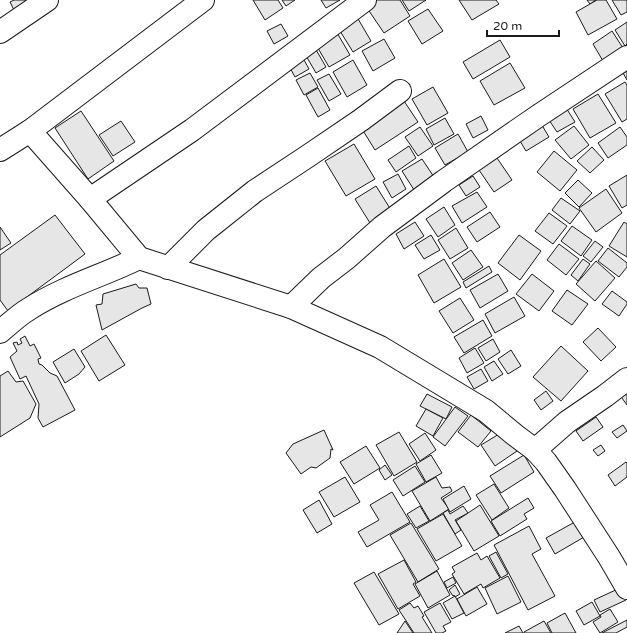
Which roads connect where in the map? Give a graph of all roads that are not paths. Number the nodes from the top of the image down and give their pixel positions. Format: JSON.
{"nodes":[{"id":1,"x":47,"y":0,"type":"edge"},
{"id":2,"x":203,"y":0,"type":"edge"},
{"id":3,"x":364,"y":0,"type":"edge"},
{"id":4,"x":0,"y":32,"type":"edge"},
{"id":5,"x":627,"y":57,"type":"edge"},
{"id":6,"x":400,"y":91,"type":"dead end"},
{"id":7,"x":30,"y":131,"type":"junction"},
{"id":8,"x":0,"y":150,"type":"edge"},
{"id":9,"x":90,"y":199,"type":"junction"},
{"id":10,"x":138,"y":258,"type":"junction"},
{"id":11,"x":168,"y":268,"type":"junction"},
{"id":12,"x":291,"y":307,"type":"junction"},
{"id":13,"x":0,"y":332,"type":"edge"},
{"id":14,"x":627,"y":379,"type":"edge"},
{"id":15,"x":535,"y":450,"type":"junction"},
{"id":16,"x":627,"y":588,"type":"edge"}],
"edges":[{"from":1,"to":4,"type":"street"},
{"from":2,"to":7,"type":"street"},
{"from":3,"to":9,"type":"street"},
{"from":5,"to":12,"type":"street"},
{"from":6,"to":11,"type":"street"},
{"from":7,"to":8,"type":"street"},
{"from":7,"to":9,"type":"street"},
{"from":9,"to":10,"type":"street"},
{"from":10,"to":11,"type":"street"},
{"from":10,"to":13,"type":"street"},
{"from":11,"to":12,"type":"street"},
{"from":12,"to":15,"type":"street"},
{"from":14,"to":15,"type":"street"},
{"from":15,"to":16,"type":"street"}]}
